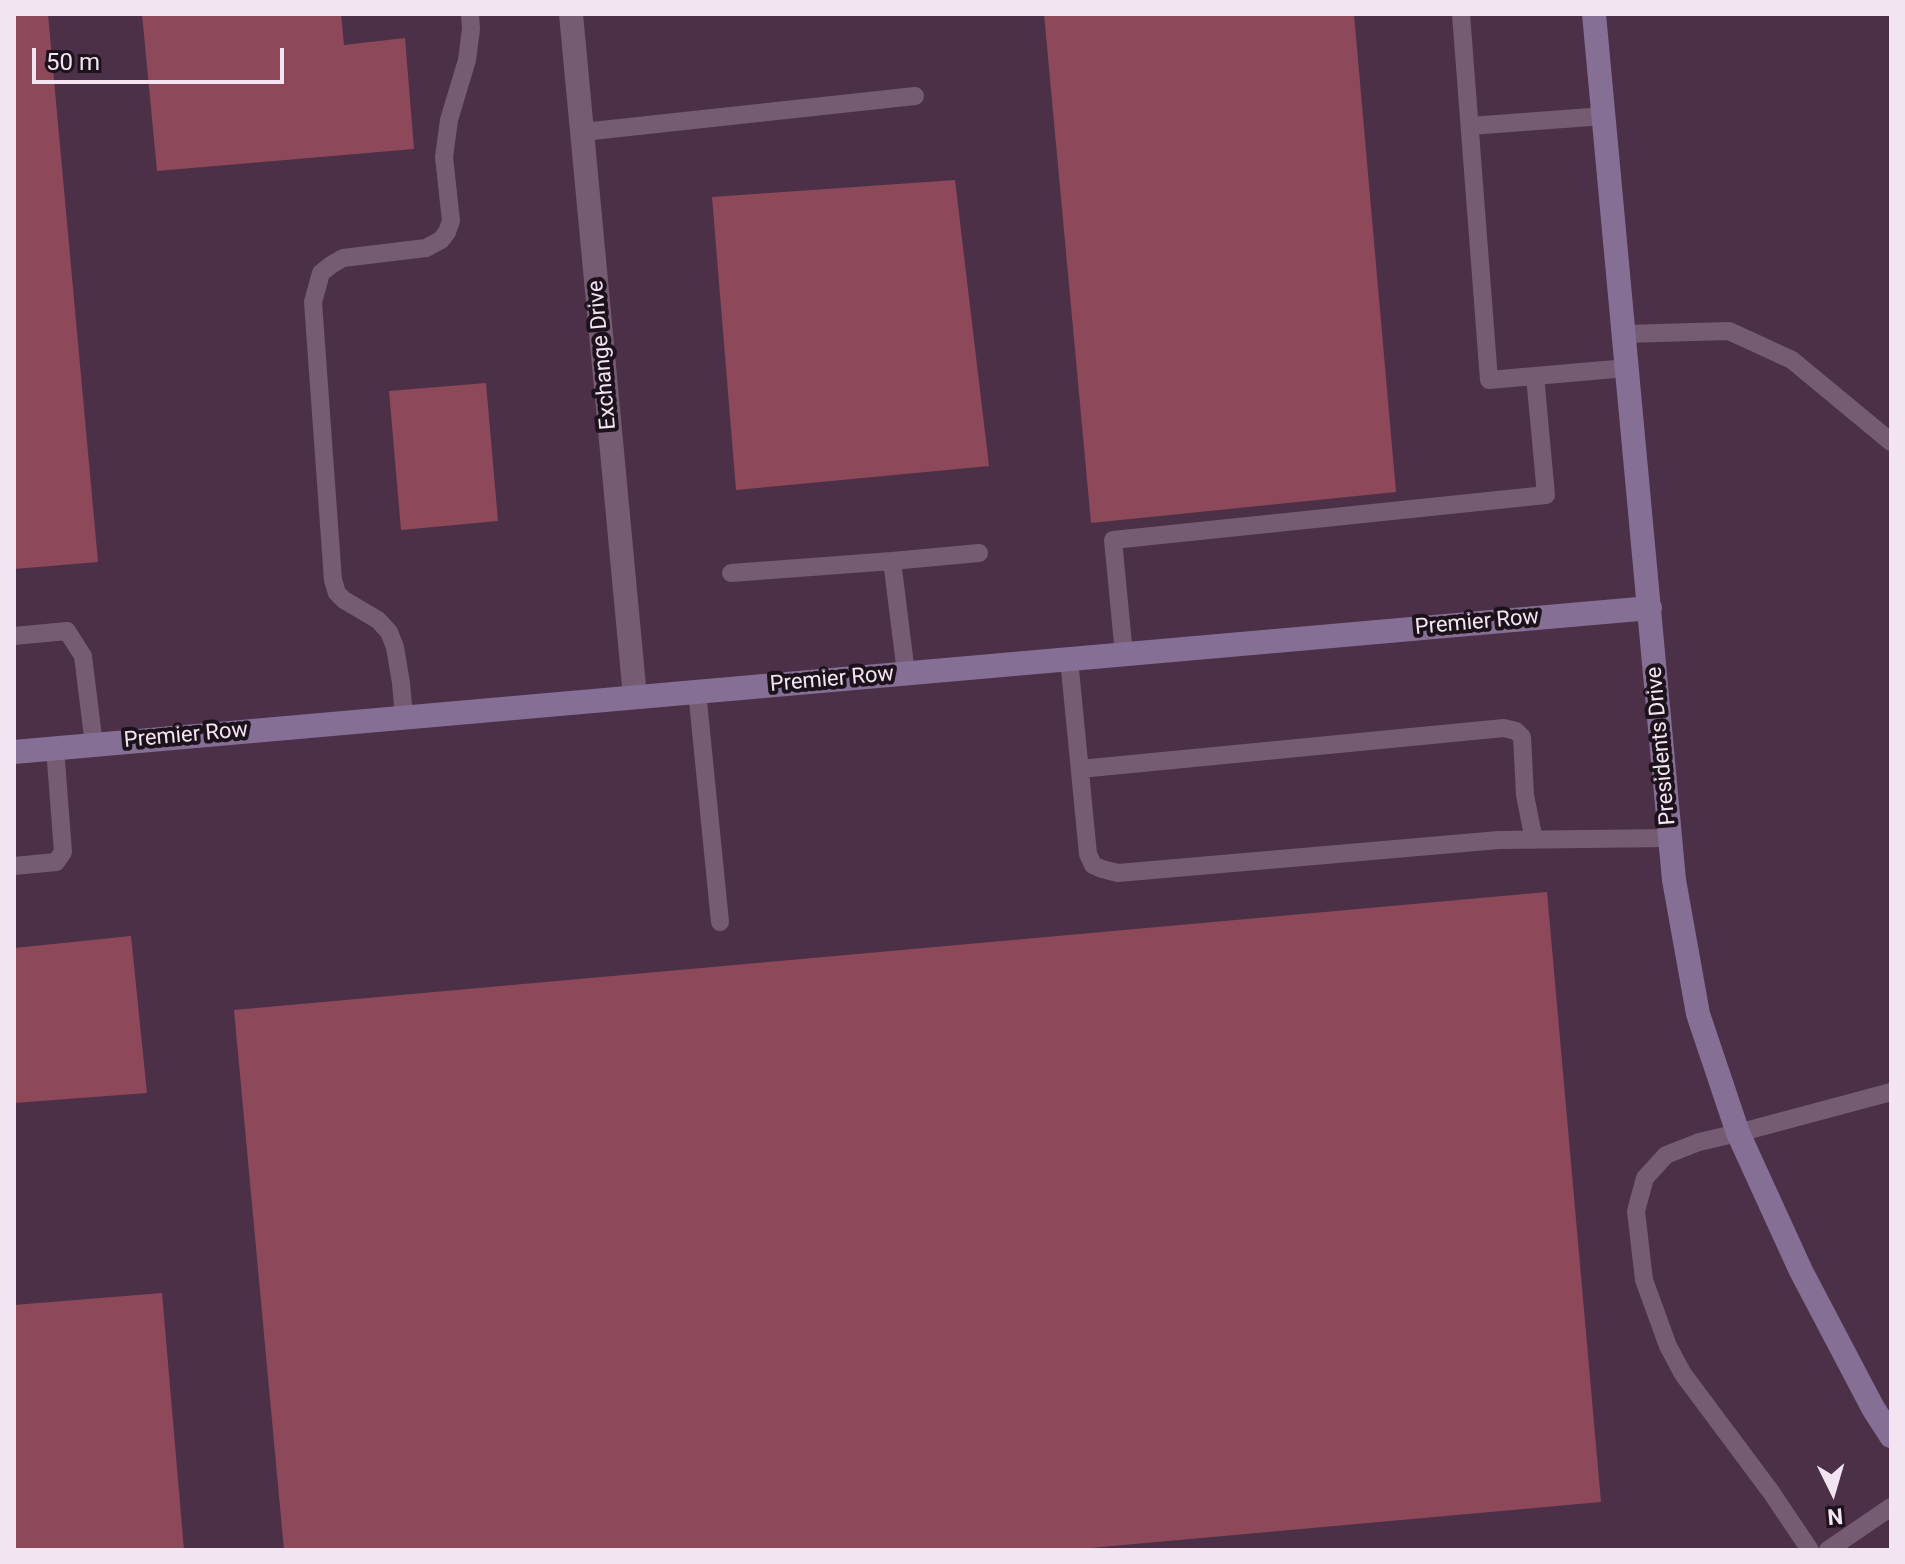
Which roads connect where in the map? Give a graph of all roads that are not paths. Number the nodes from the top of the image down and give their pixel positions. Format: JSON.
{"nodes":[{"id":1,"x":470,"y":14,"type":"edge"},
{"id":2,"x":571,"y":14,"type":"edge"},
{"id":3,"x":1461,"y":14,"type":"edge"},
{"id":4,"x":1594,"y":14,"type":"edge"},
{"id":5,"x":915,"y":96,"type":"dead end"},
{"id":6,"x":1604,"y":116,"type":"junction"},
{"id":7,"x":1470,"y":126,"type":"junction"},
{"id":8,"x":583,"y":132,"type":"junction"},
{"id":9,"x":1624,"y":334,"type":"junction"},
{"id":10,"x":1627,"y":368,"type":"junction"},
{"id":11,"x":1535,"y":376,"type":"junction"},
{"id":12,"x":1891,"y":442,"type":"edge"},
{"id":13,"x":979,"y":553,"type":"dead end"},
{"id":14,"x":892,"y":561,"type":"junction"},
{"id":15,"x":731,"y":573,"type":"dead end"},
{"id":16,"x":1650,"y":608,"type":"junction"},
{"id":17,"x":14,"y":636,"type":"edge"},
{"id":18,"x":1124,"y":654,"type":"junction"},
{"id":19,"x":1069,"y":659,"type":"junction"},
{"id":20,"x":906,"y":673,"type":"junction"},
{"id":21,"x":697,"y":691,"type":"junction"},
{"id":22,"x":635,"y":697,"type":"junction"},
{"id":23,"x":404,"y":717,"type":"junction"},
{"id":24,"x":94,"y":745,"type":"junction"},
{"id":25,"x":55,"y":748,"type":"junction"},
{"id":26,"x":14,"y":752,"type":"edge"},
{"id":27,"x":1080,"y":769,"type":"junction"},
{"id":28,"x":1670,"y":838,"type":"junction"},
{"id":29,"x":1534,"y":840,"type":"junction"},
{"id":30,"x":14,"y":866,"type":"edge"},
{"id":31,"x":720,"y":922,"type":"dead end"},
{"id":32,"x":1891,"y":1092,"type":"edge"},
{"id":33,"x":1738,"y":1133,"type":"junction"},
{"id":34,"x":1891,"y":1436,"type":"edge"},
{"id":35,"x":1891,"y":1507,"type":"edge"},
{"id":36,"x":1810,"y":1550,"type":"edge"},
{"id":37,"x":1828,"y":1550,"type":"edge"}],
"edges":[{"from":1,"to":23,"type":"lane"},
{"from":2,"to":8,"type":"street","name":"Exchange Drive"},
{"from":3,"to":7,"type":"lane"},
{"from":4,"to":6,"type":"street","name":"Presidents Drive"},
{"from":5,"to":8,"type":"lane"},
{"from":6,"to":7,"type":"lane"},
{"from":6,"to":9,"type":"street","name":"Presidents Drive"},
{"from":7,"to":11,"type":"lane"},
{"from":8,"to":22,"type":"street","name":"Exchange Drive"},
{"from":9,"to":10,"type":"street","name":"Presidents Drive"},
{"from":9,"to":12,"type":"lane"},
{"from":10,"to":11,"type":"lane"},
{"from":10,"to":16,"type":"street","name":"Presidents Drive"},
{"from":11,"to":18,"type":"lane"},
{"from":13,"to":14,"type":"lane"},
{"from":14,"to":15,"type":"lane"},
{"from":14,"to":20,"type":"lane"},
{"from":16,"to":18,"type":"street","name":"Premier Row"},
{"from":16,"to":28,"type":"street","name":"Presidents Drive"},
{"from":17,"to":24,"type":"lane"},
{"from":18,"to":19,"type":"street","name":"Premier Row"},
{"from":19,"to":20,"type":"street","name":"Premier Row"},
{"from":19,"to":27,"type":"lane"},
{"from":20,"to":21,"type":"street","name":"Premier Row"},
{"from":21,"to":22,"type":"street","name":"Premier Row"},
{"from":21,"to":31,"type":"lane"},
{"from":22,"to":23,"type":"street","name":"Premier Row"},
{"from":23,"to":24,"type":"street","name":"Premier Row"},
{"from":24,"to":25,"type":"street","name":"Premier Row"},
{"from":25,"to":26,"type":"street","name":"Premier Row"},
{"from":25,"to":30,"type":"lane"},
{"from":27,"to":29,"type":"lane"},
{"from":27,"to":29,"type":"lane"},
{"from":28,"to":29,"type":"lane"},
{"from":28,"to":33,"type":"street","name":"Presidents Drive"},
{"from":32,"to":33,"type":"lane"},
{"from":33,"to":34,"type":"street","name":"Presidents Drive"},
{"from":33,"to":36,"type":"lane"},
{"from":35,"to":37,"type":"lane"}]}
